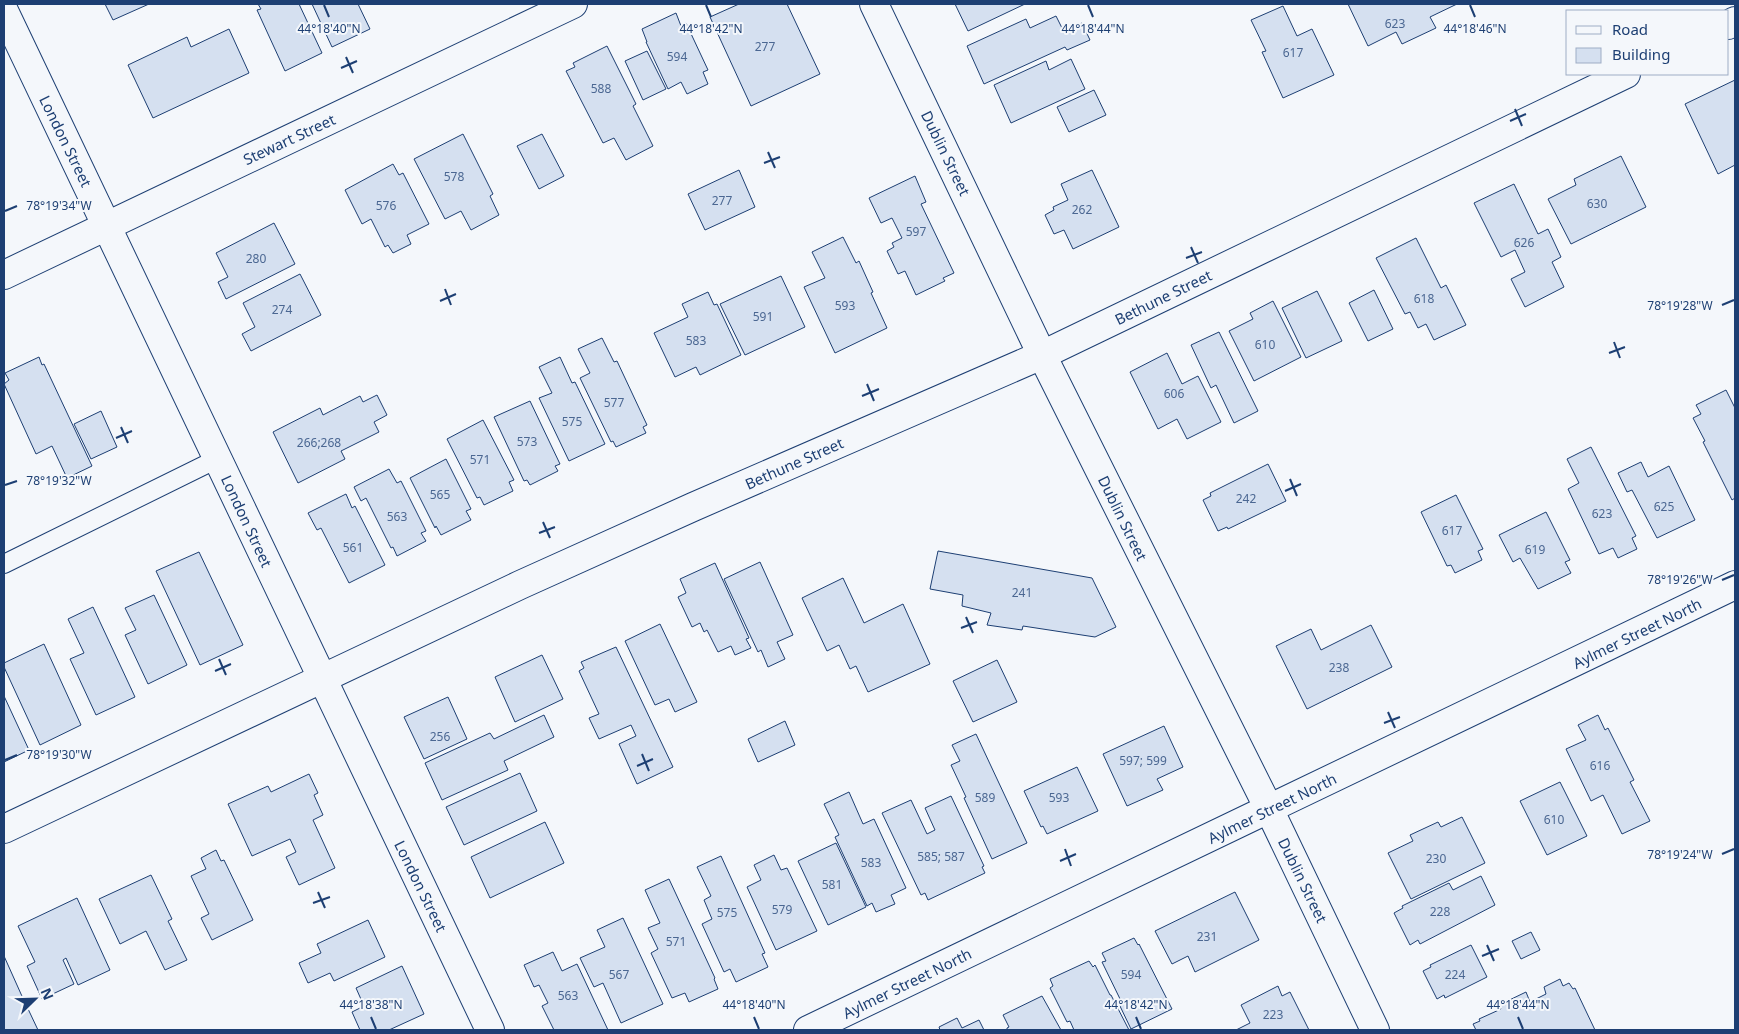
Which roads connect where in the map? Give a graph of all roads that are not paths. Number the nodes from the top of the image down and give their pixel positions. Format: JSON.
{"nodes":[{"id":1,"x":573,"y":4,"type":"edge"},
{"id":2,"x":874,"y":4,"type":"edge"},
{"id":3,"x":4,"y":11,"type":"edge"},
{"id":4,"x":1624,"y":75,"type":"edge"},
{"id":5,"x":106,"y":225,"type":"junction"},
{"id":6,"x":4,"y":275,"type":"edge"},
{"id":7,"x":1042,"y":354,"type":"junction"},
{"id":8,"x":217,"y":459,"type":"junction"},
{"id":9,"x":4,"y":564,"type":"edge"},
{"id":10,"x":1735,"y":585,"type":"edge"},
{"id":11,"x":322,"y":679,"type":"junction"},
{"id":12,"x":1269,"y":809,"type":"junction"},
{"id":13,"x":4,"y":829,"type":"edge"},
{"id":14,"x":490,"y":1030,"type":"edge"},
{"id":15,"x":808,"y":1030,"type":"edge"},
{"id":16,"x":1375,"y":1030,"type":"edge"}],
"edges":[{"from":1,"to":5,"type":"street","name":"Stewart Street"},
{"from":2,"to":7,"type":"street","name":"Dublin Street"},
{"from":3,"to":5,"type":"street","name":"London Street"},
{"from":4,"to":7,"type":"street","name":"Bethune Street"},
{"from":5,"to":6,"type":"street","name":"Stewart Street"},
{"from":5,"to":8,"type":"street","name":"London Street"},
{"from":7,"to":11,"type":"street","name":"Bethune Street"},
{"from":7,"to":12,"type":"street","name":"Dublin Street"},
{"from":8,"to":9,"type":"lane"},
{"from":8,"to":11,"type":"street","name":"London Street"},
{"from":10,"to":12,"type":"street","name":"Aylmer Street North"},
{"from":11,"to":13,"type":"street","name":"Bethune Street"},
{"from":11,"to":14,"type":"street","name":"London Street"},
{"from":12,"to":15,"type":"street","name":"Aylmer Street North"},
{"from":12,"to":16,"type":"street","name":"Dublin Street"}]}
